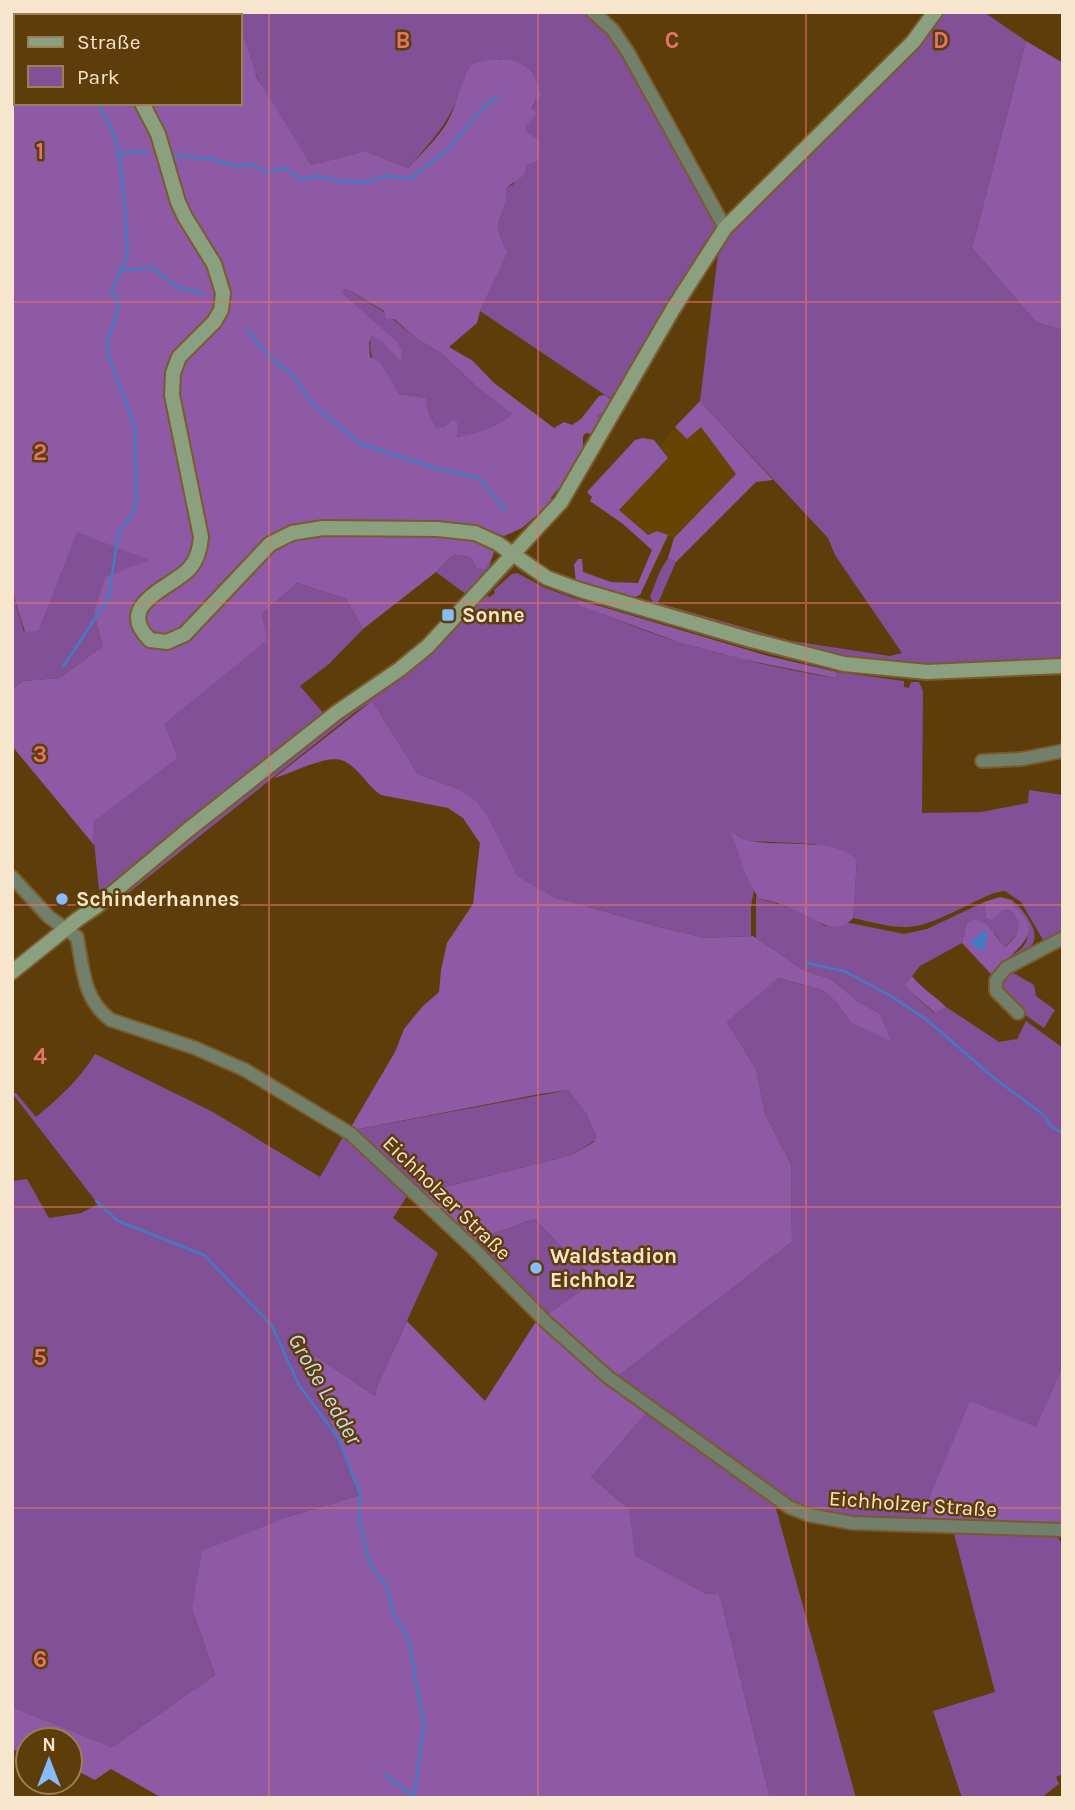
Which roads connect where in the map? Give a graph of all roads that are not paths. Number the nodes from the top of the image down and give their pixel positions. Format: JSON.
{"nodes":[{"id":1,"x":593,"y":12,"type":"edge"},
{"id":2,"x":935,"y":12,"type":"edge"},
{"id":3,"x":143,"y":105,"type":"edge"},
{"id":4,"x":725,"y":228,"type":"junction"},
{"id":5,"x":513,"y":555,"type":"junction"},
{"id":6,"x":1063,"y":666,"type":"edge"},
{"id":7,"x":1063,"y":751,"type":"edge"},
{"id":8,"x":982,"y":761,"type":"dead end"},
{"id":9,"x":13,"y":879,"type":"edge"},
{"id":10,"x":66,"y":929,"type":"junction"},
{"id":11,"x":1063,"y":938,"type":"edge"},
{"id":12,"x":12,"y":972,"type":"edge"},
{"id":13,"x":1018,"y":1013,"type":"dead end"},
{"id":14,"x":1063,"y":1530,"type":"edge"}],
"edges":[{"from":1,"to":4,"type":"street"},
{"from":2,"to":4,"type":"main road"},
{"from":3,"to":5,"type":"main road"},
{"from":4,"to":5,"type":"main road"},
{"from":5,"to":6,"type":"main road"},
{"from":5,"to":10,"type":"main road"},
{"from":7,"to":8,"type":"street"},
{"from":9,"to":10,"type":"street"},
{"from":10,"to":12,"type":"main road"},
{"from":10,"to":14,"type":"street","name":"Eichholzer Straße"},
{"from":11,"to":13,"type":"street"}]}
